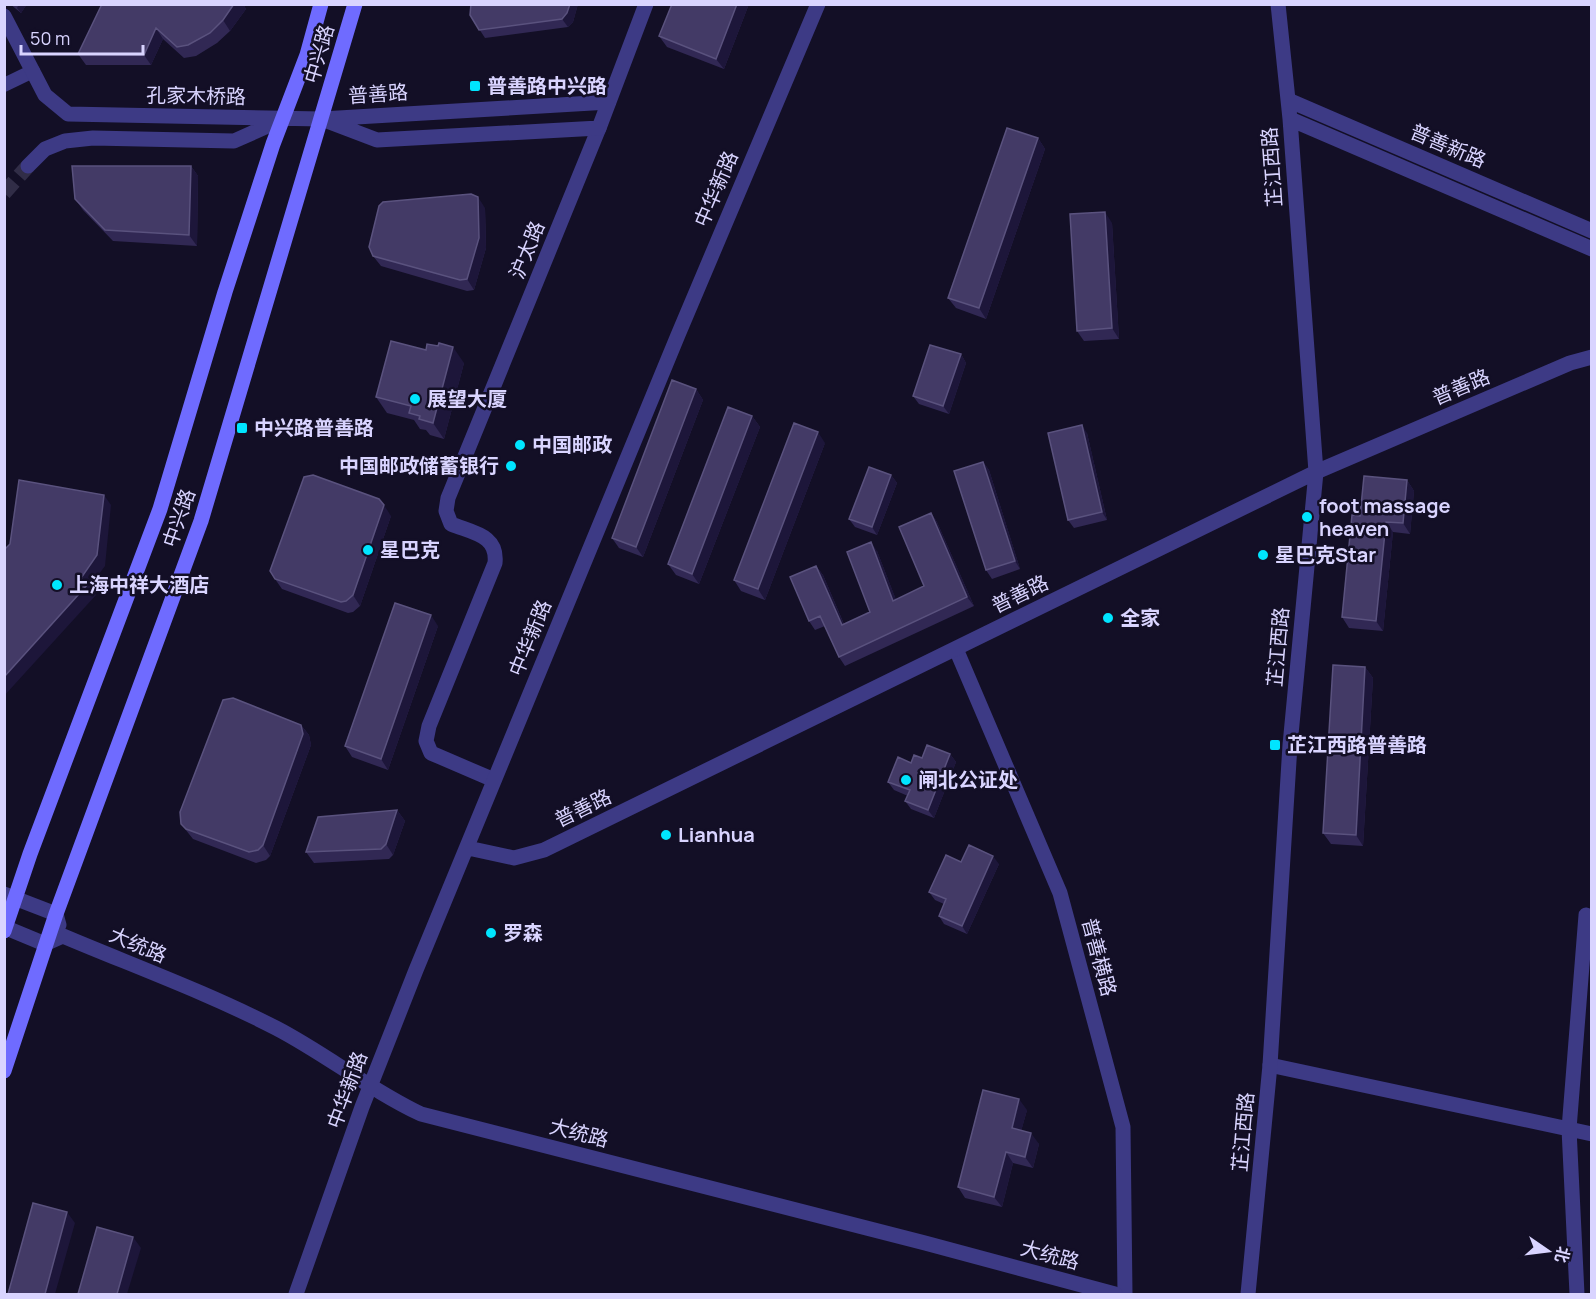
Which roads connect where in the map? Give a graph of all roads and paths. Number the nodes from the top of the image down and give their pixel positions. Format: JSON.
{"nodes":[{"id":1,"x":321,"y":4,"type":"edge"},
{"id":2,"x":355,"y":4,"type":"edge"},
{"id":3,"x":646,"y":4,"type":"edge"},
{"id":4,"x":818,"y":4,"type":"edge"},
{"id":5,"x":1278,"y":4,"type":"edge"},
{"id":6,"x":4,"y":16,"type":"edge"},
{"id":7,"x":33,"y":71,"type":"junction"},
{"id":8,"x":4,"y":85,"type":"edge"},
{"id":9,"x":1288,"y":100,"type":"junction"},
{"id":10,"x":609,"y":102,"type":"junction"},
{"id":11,"x":285,"y":118,"type":"junction"},
{"id":12,"x":322,"y":119,"type":"junction"},
{"id":13,"x":1290,"y":119,"type":"junction"},
{"id":14,"x":599,"y":129,"type":"junction"},
{"id":15,"x":28,"y":166,"type":"tunnel mouth"},
{"id":16,"x":1592,"y":231,"type":"edge"},
{"id":17,"x":1592,"y":249,"type":"edge"},
{"id":18,"x":1592,"y":357,"type":"edge"},
{"id":19,"x":1316,"y":472,"type":"junction"},
{"id":20,"x":956,"y":649,"type":"junction"},
{"id":21,"x":494,"y":780,"type":"junction"},
{"id":22,"x":468,"y":848,"type":"junction"},
{"id":23,"x":10,"y":896,"type":"edge"},
{"id":24,"x":56,"y":914,"type":"junction"},
{"id":25,"x":1586,"y":915,"type":"dead end"},
{"id":26,"x":5,"y":929,"type":"edge"},
{"id":27,"x":63,"y":936,"type":"junction"},
{"id":28,"x":45,"y":944,"type":"junction"},
{"id":29,"x":1270,"y":1065,"type":"junction"},
{"id":30,"x":4,"y":1071,"type":"edge"},
{"id":31,"x":370,"y":1086,"type":"junction"},
{"id":32,"x":1569,"y":1130,"type":"junction"},
{"id":33,"x":1592,"y":1134,"type":"edge"},
{"id":34,"x":296,"y":1294,"type":"edge"},
{"id":35,"x":1115,"y":1294,"type":"edge"},
{"id":36,"x":1125,"y":1294,"type":"edge"},
{"id":37,"x":1248,"y":1294,"type":"edge"},
{"id":38,"x":1577,"y":1294,"type":"edge"}],
"edges":[{"from":1,"to":11,"type":"main road","name":"中兴路"},
{"from":2,"to":12,"type":"main road","name":"中兴路"},
{"from":3,"to":10,"type":"street","name":"沪太路"},
{"from":4,"to":21,"type":"street","name":"中华新路"},
{"from":5,"to":9,"type":"street","name":"芷江西路"},
{"from":6,"to":7,"type":"street"},
{"from":7,"to":8,"type":"street"},
{"from":7,"to":11,"type":"street","name":"孔家木桥路"},
{"from":9,"to":13,"type":"street","name":"芷江西路"},
{"from":9,"to":16,"type":"street","name":"普善新路"},
{"from":10,"to":12,"type":"street","name":"普善路"},
{"from":10,"to":14,"type":"street","name":"沪太路"},
{"from":11,"to":12,"type":"street","name":"孔家木桥路"},
{"from":11,"to":15,"type":"street"},
{"from":11,"to":23,"type":"main road","name":"中兴路"},
{"from":12,"to":14,"type":"street","name":"普善路"},
{"from":12,"to":24,"type":"main road","name":"中兴路"},
{"from":13,"to":17,"type":"street","name":"普善新路"},
{"from":13,"to":19,"type":"street","name":"芷江西路"},
{"from":14,"to":21,"type":"street","name":"沪太路"},
{"from":18,"to":19,"type":"street","name":"普善路"},
{"from":19,"to":20,"type":"street","name":"普善路"},
{"from":19,"to":29,"type":"street","name":"芷江西路"},
{"from":20,"to":22,"type":"street","name":"普善路"},
{"from":20,"to":36,"type":"street","name":"普善横路"},
{"from":21,"to":22,"type":"street","name":"中华新路"},
{"from":22,"to":31,"type":"street","name":"中华新路"},
{"from":23,"to":24,"type":"street"},
{"from":23,"to":26,"type":"main road","name":"中兴路"},
{"from":24,"to":27,"type":"street"},
{"from":24,"to":28,"type":"main road","name":"中兴路"},
{"from":25,"to":32,"type":"street"},
{"from":26,"to":28,"type":"street"},
{"from":27,"to":28,"type":"street"},
{"from":27,"to":31,"type":"street","name":"大统路"},
{"from":28,"to":30,"type":"main road","name":"中兴路"},
{"from":29,"to":32,"type":"street"},
{"from":29,"to":37,"type":"street","name":"芷江西路"},
{"from":31,"to":34,"type":"street","name":"中华新路"},
{"from":31,"to":35,"type":"street","name":"大统路"},
{"from":32,"to":33,"type":"street"},
{"from":32,"to":38,"type":"street"}]}
